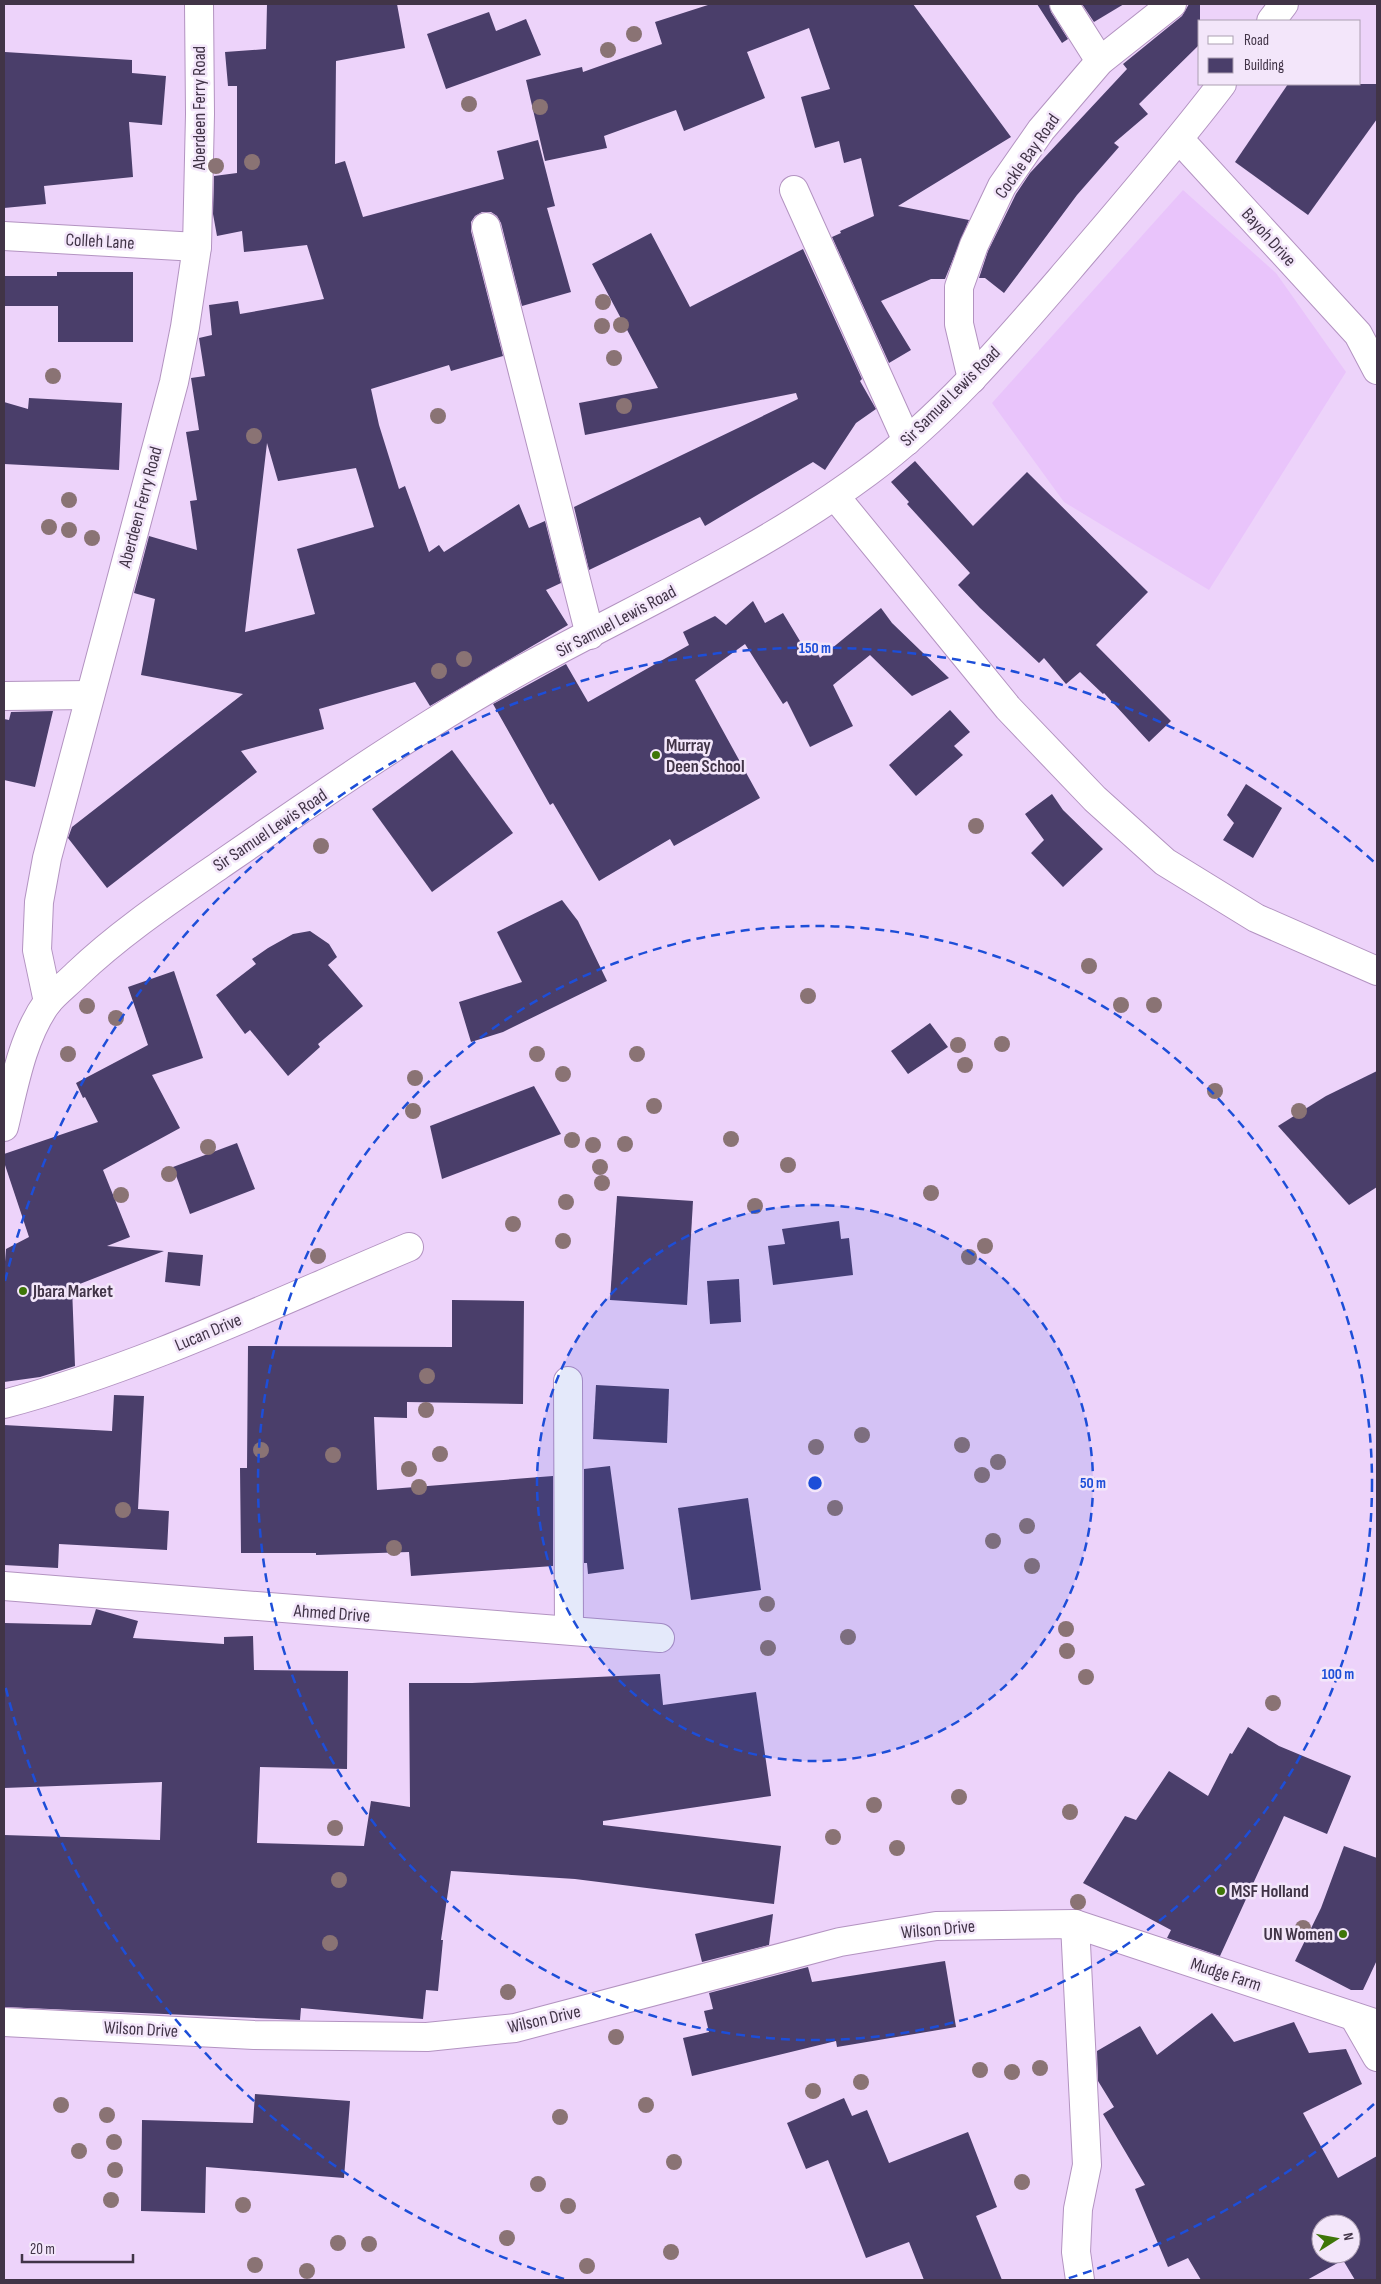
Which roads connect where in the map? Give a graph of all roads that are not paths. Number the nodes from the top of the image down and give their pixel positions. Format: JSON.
{"nodes":[{"id":1,"x":199,"y":4,"type":"edge"},
{"id":2,"x":1064,"y":4,"type":"edge"},
{"id":3,"x":1172,"y":4,"type":"edge"},
{"id":4,"x":1284,"y":4,"type":"edge"},
{"id":5,"x":1272,"y":20,"type":"edge"},
{"id":6,"x":1100,"y":61,"type":"junction"},
{"id":7,"x":1221,"y":85,"type":"edge"},
{"id":8,"x":1180,"y":139,"type":"junction"},
{"id":9,"x":794,"y":190,"type":"dead end"},
{"id":10,"x":486,"y":226,"type":"dead end"},
{"id":11,"x":4,"y":236,"type":"edge"},
{"id":12,"x":197,"y":247,"type":"junction"},
{"id":13,"x":1368,"y":332,"type":"edge"},
{"id":14,"x":1377,"y":370,"type":"edge"},
{"id":15,"x":972,"y":379,"type":"junction"},
{"id":16,"x":907,"y":441,"type":"junction"},
{"id":17,"x":836,"y":496,"type":"junction"},
{"id":18,"x":590,"y":635,"type":"junction"},
{"id":19,"x":90,"y":695,"type":"junction"},
{"id":20,"x":4,"y":696,"type":"edge"},
{"id":21,"x":1377,"y":971,"type":"edge"},
{"id":22,"x":48,"y":1002,"type":"junction"},
{"id":23,"x":4,"y":1127,"type":"edge"},
{"id":24,"x":409,"y":1247,"type":"dead end"},
{"id":25,"x":568,"y":1382,"type":"dead end"},
{"id":26,"x":4,"y":1404,"type":"edge"},
{"id":27,"x":4,"y":1586,"type":"edge"},
{"id":28,"x":569,"y":1630,"type":"junction"},
{"id":29,"x":660,"y":1638,"type":"dead end"},
{"id":30,"x":1075,"y":1924,"type":"junction"},
{"id":31,"x":1366,"y":2020,"type":"edge"},
{"id":32,"x":4,"y":2022,"type":"edge"},
{"id":33,"x":1377,"y":2057,"type":"edge"},
{"id":34,"x":1080,"y":2280,"type":"edge"}],
"edges":[{"from":1,"to":12,"type":"street","name":"Aberdeen Ferry Road"},
{"from":2,"to":6,"type":"street"},
{"from":3,"to":6,"type":"street","name":"Cockle Bay Road"},
{"from":4,"to":5,"type":"street"},
{"from":6,"to":15,"type":"street","name":"Cockle Bay Road"},
{"from":7,"to":8,"type":"street","name":"Sir Samuel Lewis Road"},
{"from":8,"to":13,"type":"street","name":"Bayoh Drive"},
{"from":8,"to":15,"type":"street","name":"Sir Samuel Lewis Road"},
{"from":9,"to":16,"type":"street"},
{"from":10,"to":18,"type":"street"},
{"from":11,"to":12,"type":"street","name":"Colleh Lane"},
{"from":12,"to":19,"type":"street","name":"Aberdeen Ferry Road"},
{"from":13,"to":14,"type":"street","name":"Bayoh Drive"},
{"from":15,"to":16,"type":"street","name":"Sir Samuel Lewis Road"},
{"from":16,"to":17,"type":"street","name":"Sir Samuel Lewis Road"},
{"from":17,"to":18,"type":"street","name":"Sir Samuel Lewis Road"},
{"from":17,"to":21,"type":"street"},
{"from":18,"to":22,"type":"street","name":"Sir Samuel Lewis Road"},
{"from":19,"to":20,"type":"street"},
{"from":19,"to":22,"type":"street","name":"Aberdeen Ferry Road"},
{"from":22,"to":23,"type":"street","name":"Sir Samuel Lewis Road"},
{"from":24,"to":26,"type":"street","name":"Lucan Drive"},
{"from":25,"to":28,"type":"street"},
{"from":27,"to":28,"type":"street","name":"Ahmed Drive"},
{"from":28,"to":29,"type":"street","name":"Ahmed Drive"},
{"from":30,"to":31,"type":"street","name":"Mudge Farm"},
{"from":30,"to":32,"type":"street","name":"Wilson Drive"},
{"from":30,"to":34,"type":"street"},
{"from":31,"to":33,"type":"street"}]}
